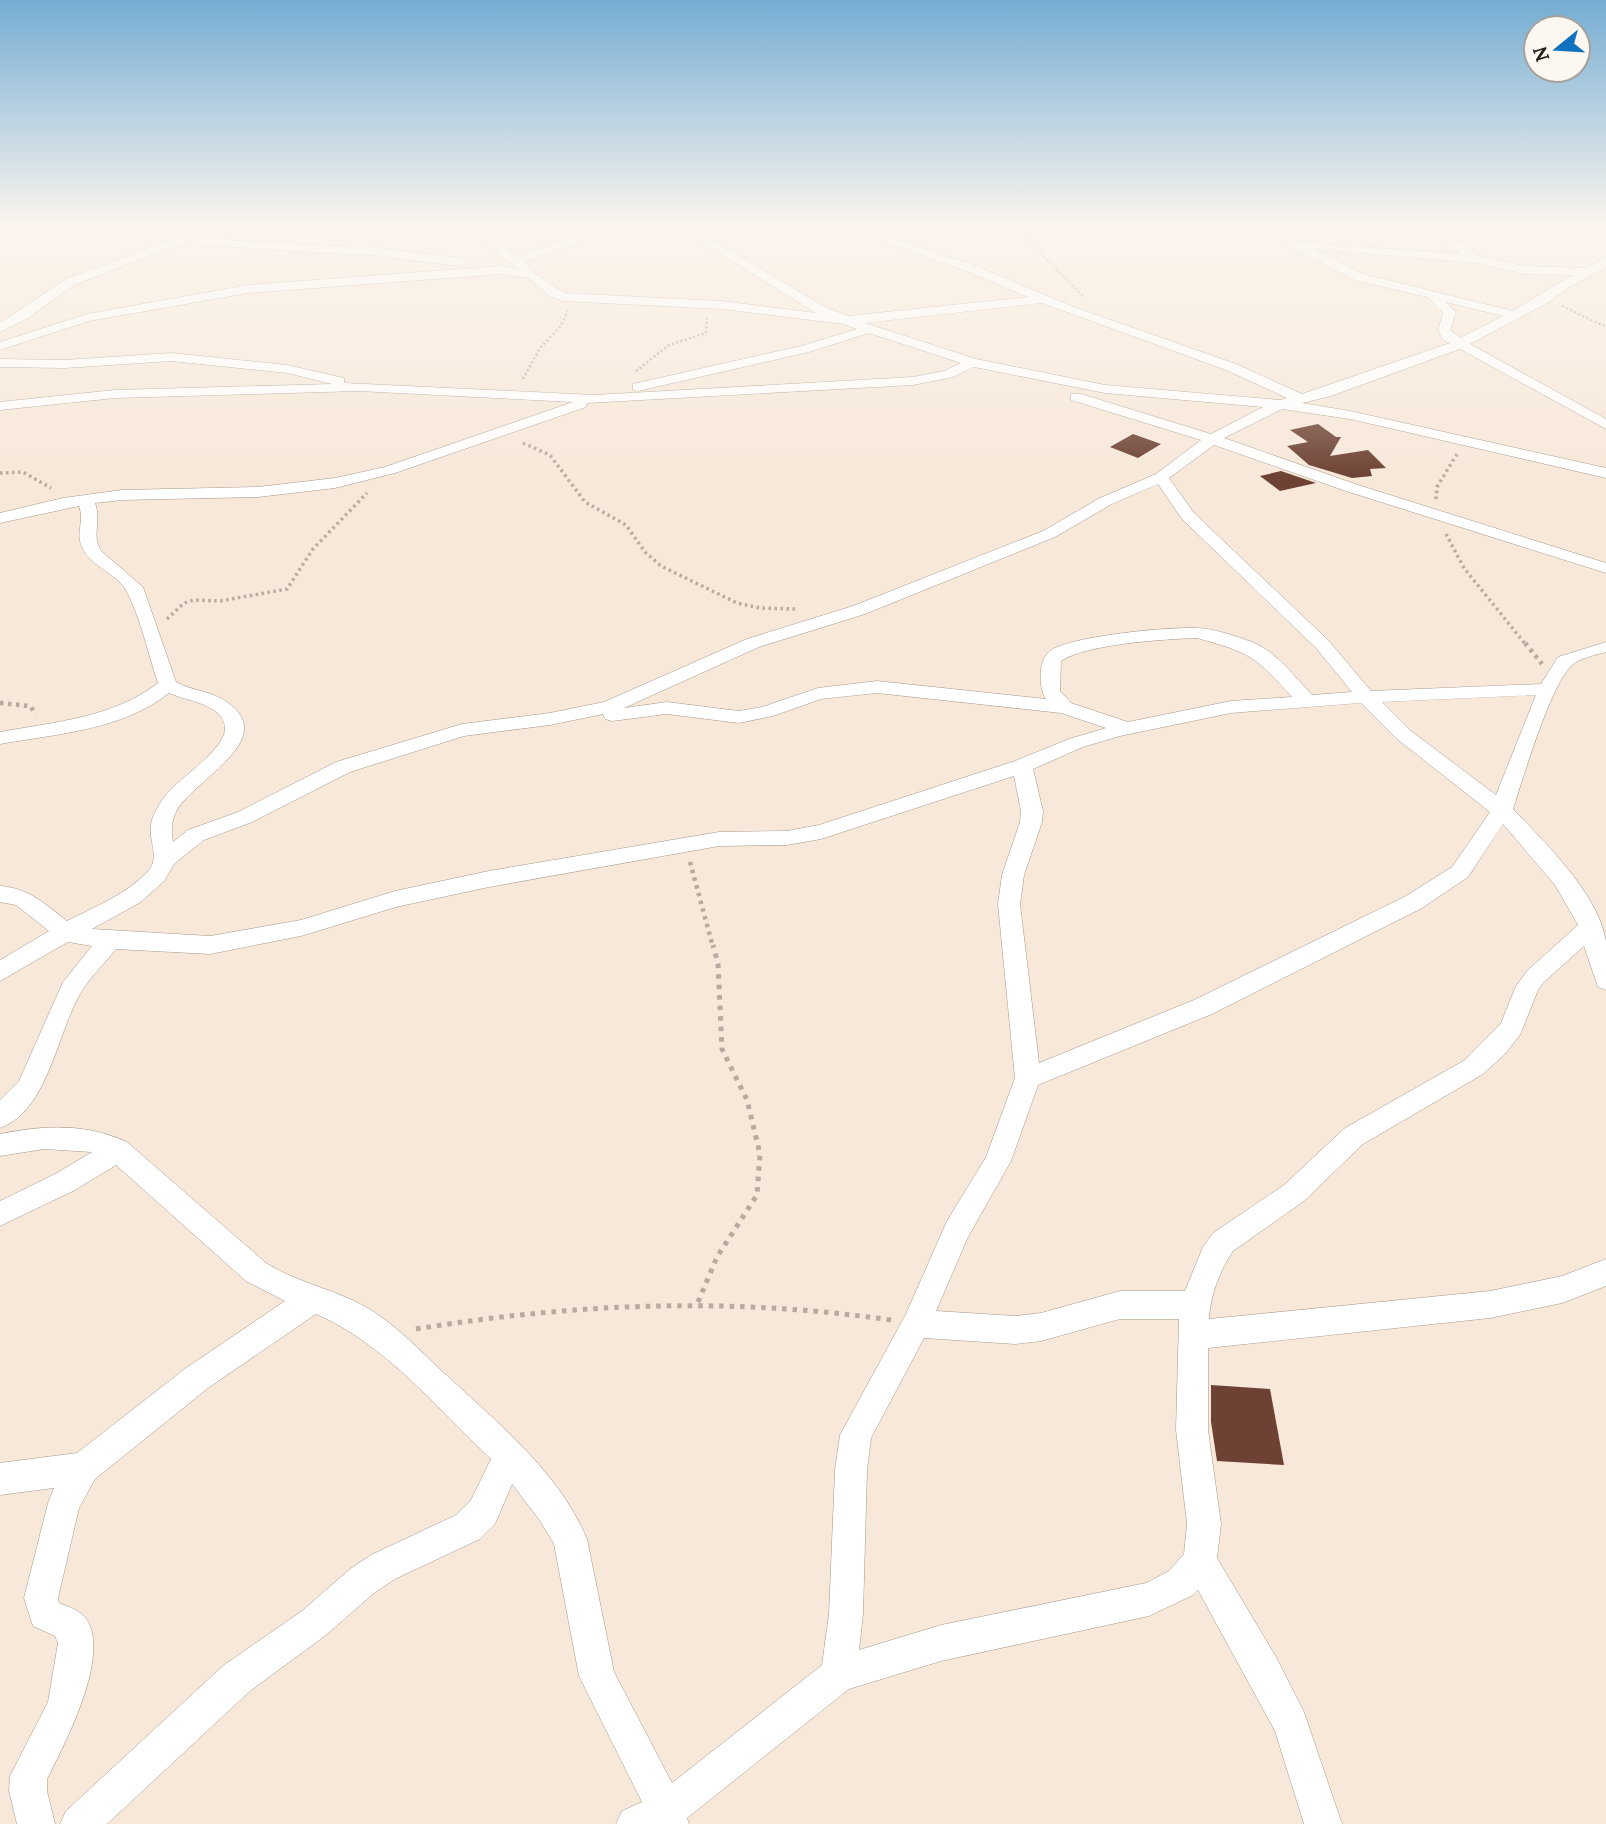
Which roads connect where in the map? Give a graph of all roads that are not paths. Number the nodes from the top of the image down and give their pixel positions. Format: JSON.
{"nodes":[{"id":1,"x":34,"y":308,"type":"edge"},
{"id":2,"x":139,"y":308,"type":"edge"},
{"id":3,"x":743,"y":308,"type":"edge"},
{"id":4,"x":818,"y":308,"type":"edge"},
{"id":5,"x":967,"y":308,"type":"edge"},
{"id":6,"x":1068,"y":308,"type":"edge"},
{"id":7,"x":1448,"y":308,"type":"edge"},
{"id":8,"x":1484,"y":308,"type":"edge"},
{"id":9,"x":1527,"y":308,"type":"edge"},
{"id":10,"x":1514,"y":315,"type":"junction"},
{"id":11,"x":846,"y":320,"type":"junction"},
{"id":12,"x":0,"y":328,"type":"edge"},
{"id":13,"x":869,"y":329,"type":"junction"},
{"id":14,"x":1458,"y":345,"type":"junction"},
{"id":15,"x":0,"y":346,"type":"edge"},
{"id":16,"x":0,"y":363,"type":"edge"},
{"id":17,"x":973,"y":363,"type":"junction"},
{"id":18,"x":1062,"y":382,"type":"junction"},
{"id":19,"x":359,"y":387,"type":"junction"},
{"id":20,"x":599,"y":399,"type":"junction"},
{"id":21,"x":1301,"y":399,"type":"junction"},
{"id":22,"x":1280,"y":404,"type":"junction"},
{"id":23,"x":0,"y":406,"type":"edge"},
{"id":24,"x":1606,"y":425,"type":"edge"},
{"id":25,"x":1212,"y":439,"type":"junction"},
{"id":26,"x":1606,"y":473,"type":"edge"},
{"id":27,"x":1161,"y":477,"type":"junction"},
{"id":28,"x":79,"y":500,"type":"junction"},
{"id":29,"x":0,"y":518,"type":"edge"},
{"id":30,"x":1606,"y":568,"type":"edge"},
{"id":31,"x":1606,"y":647,"type":"edge"},
{"id":32,"x":1550,"y":684,"type":"junction"},
{"id":33,"x":168,"y":685,"type":"junction"},
{"id":34,"x":1366,"y":697,"type":"junction"},
{"id":35,"x":1307,"y":701,"type":"junction"},
{"id":36,"x":1064,"y":707,"type":"junction"},
{"id":37,"x":573,"y":715,"type":"junction"},
{"id":38,"x":1128,"y":729,"type":"junction"},
{"id":39,"x":0,"y":738,"type":"edge"},
{"id":40,"x":1022,"y":766,"type":"junction"},
{"id":41,"x":1502,"y":810,"type":"junction"},
{"id":42,"x":166,"y":859,"type":"junction"},
{"id":43,"x":0,"y":894,"type":"edge"},
{"id":44,"x":1590,"y":928,"type":"junction"},
{"id":45,"x":66,"y":933,"type":"junction"},
{"id":46,"x":110,"y":940,"type":"junction"},
{"id":47,"x":0,"y":972,"type":"edge"},
{"id":48,"x":1606,"y":981,"type":"edge"},
{"id":49,"x":1028,"y":1078,"type":"junction"},
{"id":50,"x":0,"y":1117,"type":"edge"},
{"id":51,"x":0,"y":1145,"type":"edge"},
{"id":52,"x":118,"y":1150,"type":"junction"},
{"id":53,"x":0,"y":1214,"type":"edge"},
{"id":54,"x":1606,"y":1272,"type":"edge"},
{"id":55,"x":313,"y":1298,"type":"junction"},
{"id":56,"x":1195,"y":1305,"type":"junction"},
{"id":57,"x":916,"y":1324,"type":"junction"},
{"id":58,"x":1193,"y":1335,"type":"junction"},
{"id":59,"x":509,"y":1455,"type":"junction"},
{"id":60,"x":84,"y":1468,"type":"junction"},
{"id":61,"x":0,"y":1479,"type":"edge"},
{"id":62,"x":1200,"y":1561,"type":"junction"},
{"id":63,"x":839,"y":1674,"type":"junction"},
{"id":64,"x":668,"y":1817,"type":"edge"},
{"id":65,"x":36,"y":1824,"type":"edge"},
{"id":66,"x":79,"y":1824,"type":"edge"},
{"id":67,"x":635,"y":1824,"type":"edge"},
{"id":68,"x":1323,"y":1824,"type":"edge"}],
"edges":[{"from":1,"to":12,"type":"street"},
{"from":2,"to":15,"type":"street"},
{"from":3,"to":11,"type":"street"},
{"from":4,"to":11,"type":"street"},
{"from":5,"to":11,"type":"street"},
{"from":6,"to":21,"type":"street"},
{"from":7,"to":14,"type":"street"},
{"from":8,"to":10,"type":"street"},
{"from":9,"to":10,"type":"street"},
{"from":10,"to":14,"type":"street"},
{"from":11,"to":13,"type":"street"},
{"from":13,"to":17,"type":"street"},
{"from":13,"to":20,"type":"street"},
{"from":14,"to":21,"type":"street"},
{"from":14,"to":24,"type":"street"},
{"from":16,"to":19,"type":"street"},
{"from":17,"to":18,"type":"street"},
{"from":17,"to":20,"type":"street"},
{"from":18,"to":22,"type":"street"},
{"from":18,"to":25,"type":"street"},
{"from":19,"to":20,"type":"street"},
{"from":19,"to":23,"type":"street"},
{"from":20,"to":28,"type":"street"},
{"from":21,"to":22,"type":"street"},
{"from":22,"to":25,"type":"street"},
{"from":22,"to":26,"type":"street"},
{"from":25,"to":27,"type":"street"},
{"from":25,"to":30,"type":"street"},
{"from":27,"to":34,"type":"street"},
{"from":27,"to":37,"type":"street"},
{"from":28,"to":29,"type":"street"},
{"from":28,"to":33,"type":"street"},
{"from":31,"to":32,"type":"street"},
{"from":32,"to":34,"type":"street"},
{"from":32,"to":41,"type":"street"},
{"from":33,"to":39,"type":"street"},
{"from":33,"to":42,"type":"street"},
{"from":34,"to":35,"type":"street"},
{"from":34,"to":41,"type":"street"},
{"from":35,"to":36,"type":"street"},
{"from":35,"to":38,"type":"street"},
{"from":36,"to":37,"type":"street"},
{"from":36,"to":38,"type":"street"},
{"from":37,"to":42,"type":"street"},
{"from":38,"to":40,"type":"street"},
{"from":40,"to":46,"type":"street"},
{"from":40,"to":49,"type":"street"},
{"from":41,"to":44,"type":"street"},
{"from":41,"to":49,"type":"street"},
{"from":42,"to":45,"type":"street"},
{"from":43,"to":45,"type":"street"},
{"from":44,"to":48,"type":"street"},
{"from":44,"to":56,"type":"street"},
{"from":45,"to":46,"type":"street"},
{"from":45,"to":47,"type":"street"},
{"from":46,"to":50,"type":"street"},
{"from":49,"to":57,"type":"street"},
{"from":51,"to":52,"type":"street"},
{"from":52,"to":53,"type":"street"},
{"from":52,"to":55,"type":"street"},
{"from":54,"to":58,"type":"street"},
{"from":55,"to":59,"type":"street"},
{"from":55,"to":60,"type":"street"},
{"from":56,"to":57,"type":"street"},
{"from":56,"to":58,"type":"street"},
{"from":57,"to":63,"type":"street"},
{"from":58,"to":62,"type":"street"},
{"from":59,"to":64,"type":"street"},
{"from":59,"to":66,"type":"street"},
{"from":60,"to":61,"type":"street"},
{"from":60,"to":65,"type":"street"},
{"from":62,"to":63,"type":"street"},
{"from":62,"to":68,"type":"street"},
{"from":63,"to":64,"type":"street"},
{"from":64,"to":67,"type":"street"}]}
